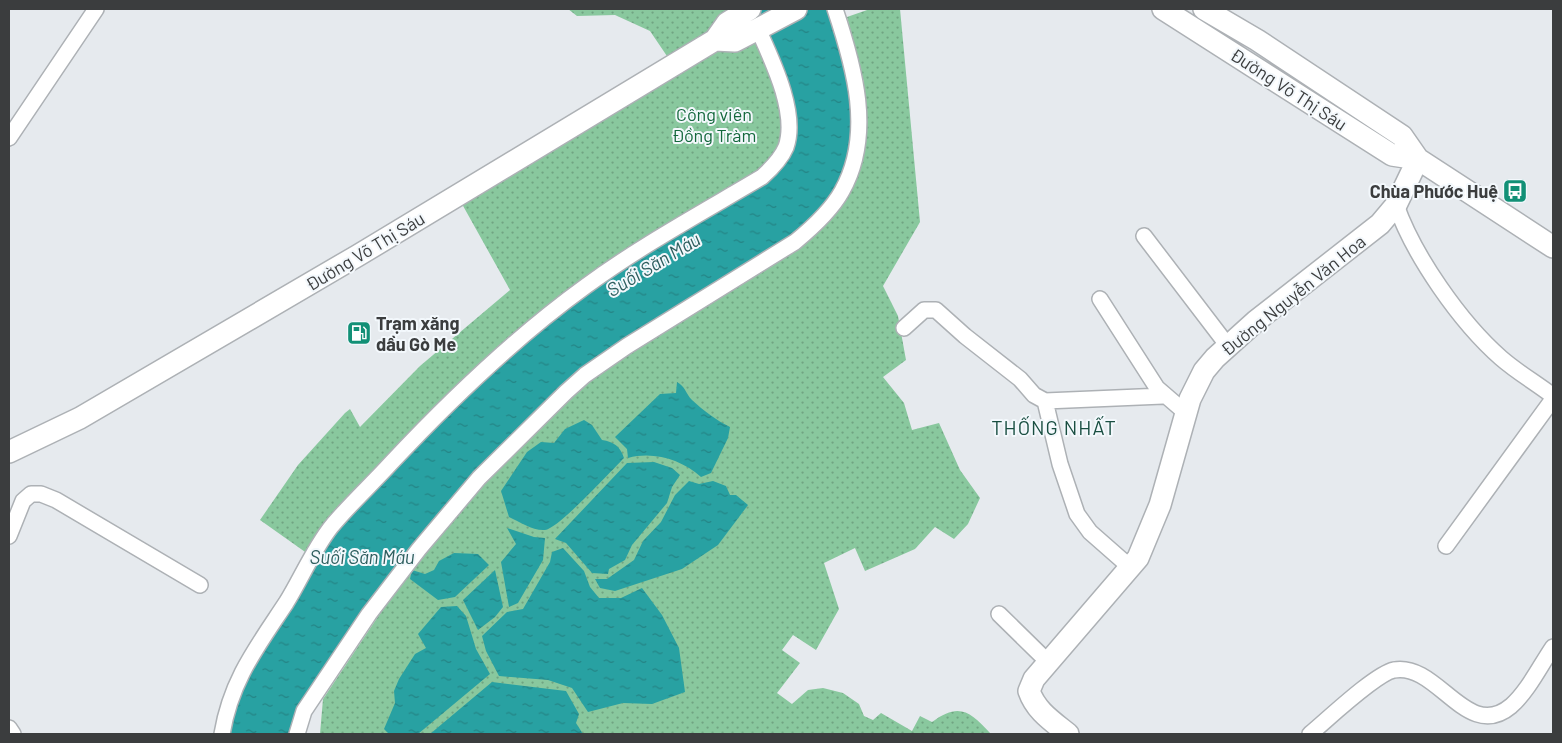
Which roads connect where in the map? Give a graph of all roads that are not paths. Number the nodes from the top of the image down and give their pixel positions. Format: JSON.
{"nodes":[{"id":1,"x":96,"y":9,"type":"edge"},
{"id":2,"x":748,"y":9,"type":"edge"},
{"id":3,"x":796,"y":9,"type":"edge"},
{"id":4,"x":835,"y":9,"type":"edge"},
{"id":5,"x":1163,"y":9,"type":"edge"},
{"id":6,"x":1204,"y":9,"type":"edge"},
{"id":7,"x":758,"y":29,"type":"junction"},
{"id":8,"x":715,"y":40,"type":"junction"},
{"id":9,"x":9,"y":138,"type":"edge"},
{"id":10,"x":1418,"y":159,"type":"junction"},
{"id":11,"x":1396,"y":205,"type":"junction"},
{"id":12,"x":1144,"y":236,"type":"dead end"},
{"id":13,"x":1553,"y":247,"type":"edge"},
{"id":14,"x":1100,"y":299,"type":"dead end"},
{"id":15,"x":904,"y":328,"type":"dead end"},
{"id":16,"x":1228,"y":346,"type":"junction"},
{"id":17,"x":1163,"y":396,"type":"junction"},
{"id":18,"x":1553,"y":397,"type":"edge"},
{"id":19,"x":1045,"y":401,"type":"junction"},
{"id":20,"x":1186,"y":413,"type":"junction"},
{"id":21,"x":9,"y":452,"type":"edge"},
{"id":22,"x":9,"y":536,"type":"edge"},
{"id":23,"x":1446,"y":546,"type":"dead end"},
{"id":24,"x":1131,"y":568,"type":"junction"},
{"id":25,"x":200,"y":585,"type":"dead end"},
{"id":26,"x":999,"y":614,"type":"dead end"},
{"id":27,"x":1553,"y":647,"type":"edge"},
{"id":28,"x":1048,"y":662,"type":"junction"},
{"id":29,"x":9,"y":728,"type":"edge"},
{"id":30,"x":13,"y":734,"type":"edge"},
{"id":31,"x":222,"y":734,"type":"edge"},
{"id":32,"x":297,"y":734,"type":"edge"},
{"id":33,"x":1068,"y":734,"type":"edge"},
{"id":34,"x":1310,"y":734,"type":"edge"}],
"edges":[{"from":1,"to":9,"type":"street"},
{"from":2,"to":8,"type":"main road","name":"Đường Võ Thị Sáu"},
{"from":3,"to":7,"type":"main road","name":"Đường Võ Thị Sáu"},
{"from":4,"to":32,"type":"street"},
{"from":5,"to":10,"type":"main road","name":"Đường Võ Thị Sáu"},
{"from":6,"to":10,"type":"main road","name":"Đường Võ Thị Sáu"},
{"from":7,"to":8,"type":"main road","name":"Đường Võ Thị Sáu"},
{"from":7,"to":31,"type":"street"},
{"from":8,"to":21,"type":"main road","name":"Đường Võ Thị Sáu"},
{"from":10,"to":11,"type":"main road","name":"Đường Nguyễn Văn Hoa"},
{"from":10,"to":13,"type":"main road","name":"Đường Võ Thị Sáu"},
{"from":11,"to":16,"type":"main road","name":"Đường Nguyễn Văn Hoa"},
{"from":11,"to":18,"type":"street"},
{"from":12,"to":16,"type":"street"},
{"from":14,"to":17,"type":"street"},
{"from":15,"to":19,"type":"street"},
{"from":16,"to":20,"type":"main road","name":"Đường Nguyễn Văn Hoa"},
{"from":17,"to":19,"type":"street"},
{"from":17,"to":20,"type":"street"},
{"from":18,"to":23,"type":"street"},
{"from":19,"to":24,"type":"street"},
{"from":20,"to":24,"type":"main road","name":"Đường Nguyễn Văn Hoa"},
{"from":22,"to":25,"type":"street"},
{"from":24,"to":28,"type":"main road","name":"Đường Nguyễn Văn Hoa"},
{"from":26,"to":28,"type":"street"},
{"from":27,"to":34,"type":"street"},
{"from":28,"to":33,"type":"main road","name":"Đường Nguyễn Văn Hoa"},
{"from":29,"to":30,"type":"street"}]}
